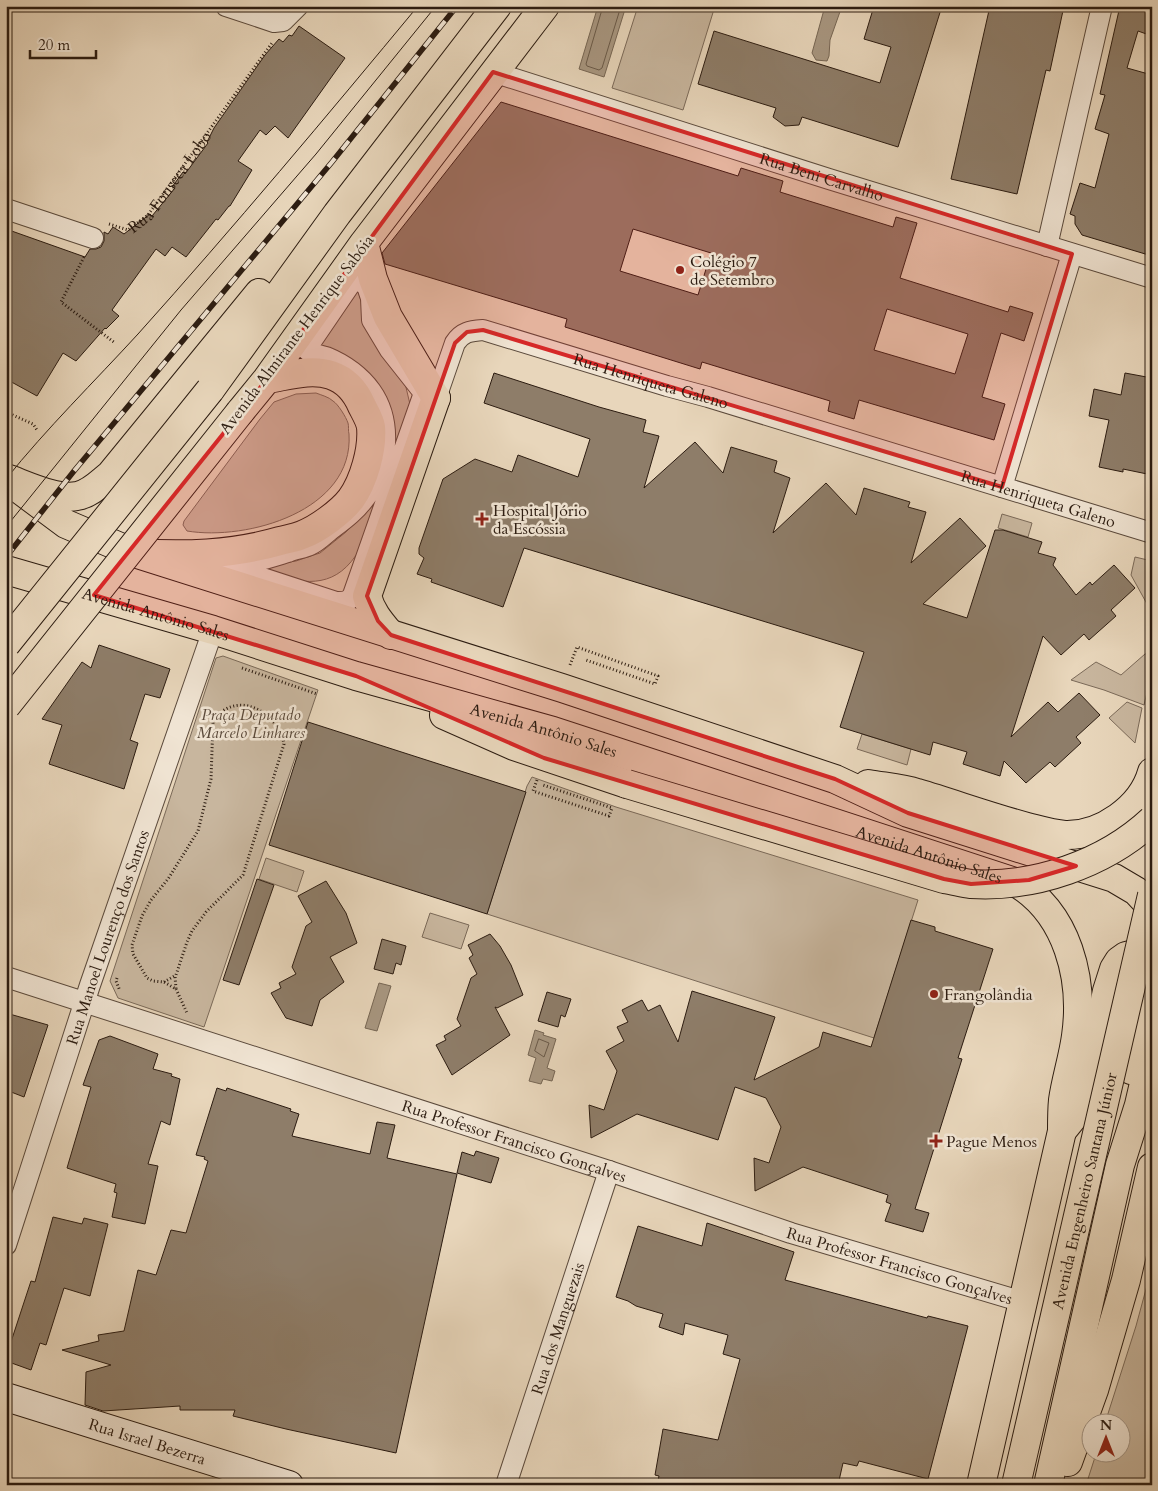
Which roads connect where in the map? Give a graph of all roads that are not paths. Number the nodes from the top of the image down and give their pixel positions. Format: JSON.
{"nodes":[{"id":1,"x":226,"y":6,"type":"edge"},
{"id":2,"x":298,"y":6,"type":"edge"},
{"id":3,"x":498,"y":6,"type":"edge"},
{"id":4,"x":545,"y":6,"type":"edge"},
{"id":5,"x":1102,"y":6,"type":"edge"},
{"id":6,"x":493,"y":72,"type":"junction"},
{"id":7,"x":6,"y":210,"type":"edge"},
{"id":8,"x":337,"y":214,"type":"junction"},
{"id":9,"x":93,"y":238,"type":"road end"},
{"id":10,"x":364,"y":243,"type":"junction"},
{"id":11,"x":1047,"y":246,"type":"junction"},
{"id":12,"x":1072,"y":254,"type":"junction"},
{"id":13,"x":1152,"y":278,"type":"edge"},
{"id":14,"x":267,"y":379,"type":"junction"},
{"id":15,"x":436,"y":398,"type":"junction"},
{"id":16,"x":6,"y":479,"type":"edge"},
{"id":17,"x":1002,"y":487,"type":"junction"},
{"id":18,"x":1152,"y":533,"type":"edge"},
{"id":19,"x":134,"y":553,"type":"junction"},
{"id":20,"x":236,"y":565,"type":"joint"},
{"id":21,"x":6,"y":570,"type":"edge"},
{"id":22,"x":213,"y":630,"type":"junction"},
{"id":23,"x":391,"y":635,"type":"junction"},
{"id":24,"x":6,"y":644,"type":"edge"},
{"id":25,"x":356,"y":676,"type":"junction"},
{"id":26,"x":6,"y":706,"type":"edge"},
{"id":27,"x":1152,"y":772,"type":"edge"},
{"id":28,"x":835,"y":779,"type":"junction"},
{"id":29,"x":1152,"y":820,"type":"edge"},
{"id":30,"x":1152,"y":895,"type":"edge"},
{"id":31,"x":1152,"y":908,"type":"edge"},
{"id":32,"x":1061,"y":930,"type":"joint"},
{"id":33,"x":6,"y":977,"type":"edge"},
{"id":34,"x":85,"y":1002,"type":"junction"},
{"id":35,"x":1152,"y":1049,"type":"edge"},
{"id":36,"x":1062,"y":1131,"type":"junction"},
{"id":37,"x":1120,"y":1165,"type":"junction"},
{"id":38,"x":1152,"y":1167,"type":"edge"},
{"id":39,"x":609,"y":1171,"type":"junction"},
{"id":40,"x":6,"y":1245,"type":"edge"},
{"id":41,"x":1024,"y":1302,"type":"junction"},
{"id":42,"x":6,"y":1397,"type":"edge"},
{"id":43,"x":288,"y":1485,"type":"edge"},
{"id":44,"x":506,"y":1485,"type":"edge"},
{"id":45,"x":981,"y":1485,"type":"edge"},
{"id":46,"x":1016,"y":1485,"type":"edge"},
{"id":47,"x":1048,"y":1485,"type":"edge"},
{"id":48,"x":1059,"y":1485,"type":"edge"}],
"edges":[{"from":1,"to":2,"type":"street"},
{"from":3,"to":8,"type":"main road"},
{"from":4,"to":6,"type":"main road","name":"Avenida Almirante Henrique Sabóia"},
{"from":5,"to":11,"type":"street"},
{"from":6,"to":10,"type":"main road","name":"Avenida Almirante Henrique Sabóia"},
{"from":6,"to":11,"type":"street","name":"Rua Beni Carvalho"},
{"from":7,"to":9,"type":"street"},
{"from":8,"to":16,"type":"main road"},
{"from":8,"to":24,"type":"main road","bridge":true},
{"from":10,"to":14,"type":"main road","name":"Avenida Almirante Henrique Sabóia"},
{"from":10,"to":15,"type":"main road"},
{"from":11,"to":12,"type":"street","name":"Rua Beni Carvalho"},
{"from":12,"to":13,"type":"street","name":"Rua Beni Carvalho"},
{"from":12,"to":17,"type":"street"},
{"from":14,"to":19,"type":"main road"},
{"from":14,"to":26,"type":"main road","name":"Avenida Almirante Henrique Sabóia","bridge":true},
{"from":15,"to":17,"type":"street","name":"Rua Henriqueta Galeno"},
{"from":15,"to":23,"type":"main road","name":"Rua Henriqueta Galeno"},
{"from":16,"to":19,"type":"main road"},
{"from":17,"to":18,"type":"street","name":"Rua Henriqueta Galeno"},
{"from":19,"to":23,"type":"main road"},
{"from":20,"to":20,"type":"street"},
{"from":21,"to":22,"type":"main road","name":"Avenida Antônio Sales"},
{"from":22,"to":25,"type":"main road","name":"Avenida Antônio Sales"},
{"from":22,"to":34,"type":"street","name":"Rua Manoel Lourenço dos Santos"},
{"from":23,"to":28,"type":"main road"},
{"from":25,"to":29,"type":"main road","bridge":true},
{"from":25,"to":32,"type":"main road","name":"Avenida Antônio Sales"},
{"from":27,"to":28,"type":"main road"},
{"from":28,"to":31,"type":"main road"},
{"from":30,"to":46,"type":"main road","name":"Avenida Engenheiro Santana Júnior","bridge":true},
{"from":32,"to":36,"type":"main road","name":"Avenida Engenheiro Santana Júnior"},
{"from":33,"to":34,"type":"street","name":"Rua Professor Francisco Gonçalves"},
{"from":34,"to":39,"type":"street","name":"Rua Professor Francisco Gonçalves"},
{"from":34,"to":40,"type":"street","name":"Rua Manoel Lourenço dos Santos"},
{"from":35,"to":37,"type":"main road"},
{"from":36,"to":37,"type":"main road"},
{"from":36,"to":41,"type":"main road","name":"Avenida Engenheiro Santana Júnior"},
{"from":37,"to":47,"type":"main road"},
{"from":38,"to":48,"type":"main road"},
{"from":39,"to":41,"type":"street","name":"Rua Professor Francisco Gonçalves"},
{"from":39,"to":44,"type":"street","name":"Rua dos Manguezais"},
{"from":41,"to":45,"type":"main road","name":"Avenida Engenheiro Santana Júnior"},
{"from":42,"to":43,"type":"street","name":"Rua Israel Bezerra"}]}
